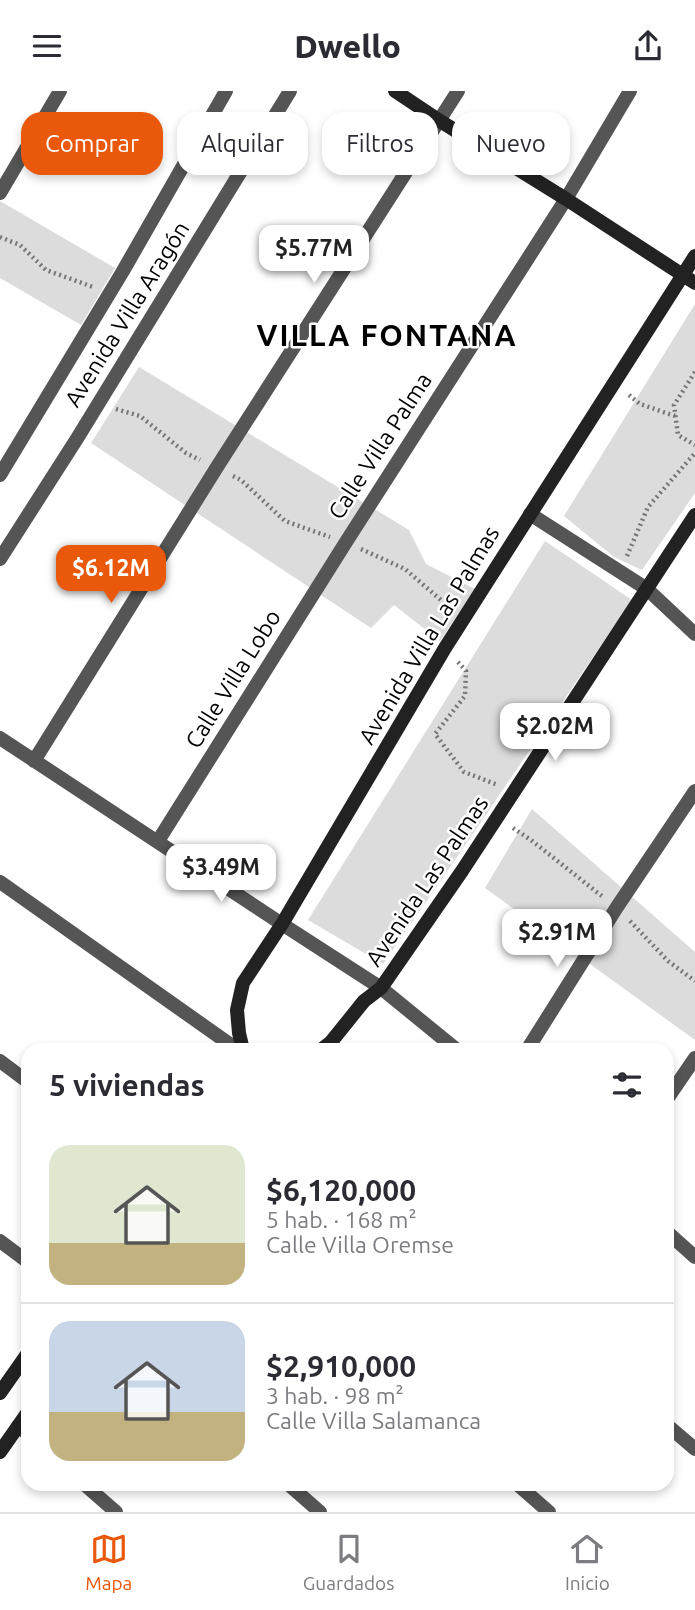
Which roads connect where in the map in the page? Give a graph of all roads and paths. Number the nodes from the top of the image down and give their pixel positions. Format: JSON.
{"nodes":[{"id":1,"x":60,"y":91,"type":"edge"},
{"id":2,"x":226,"y":91,"type":"edge"},
{"id":3,"x":290,"y":91,"type":"edge"},
{"id":4,"x":395,"y":91,"type":"edge"},
{"id":5,"x":458,"y":91,"type":"edge"},
{"id":6,"x":630,"y":91,"type":"edge"},
{"id":7,"x":440,"y":121,"type":"junction"},
{"id":8,"x":0,"y":193,"type":"edge"},
{"id":9,"x":566,"y":199,"type":"junction"},
{"id":10,"x":0,"y":237,"type":"edge"},
{"id":11,"x":695,"y":256,"type":"edge"},
{"id":12,"x":689,"y":278,"type":"edge"},
{"id":13,"x":108,"y":296,"type":"junction"},
{"id":14,"x":695,"y":372,"type":"edge"},
{"id":15,"x":614,"y":383,"type":"junction"},
{"id":16,"x":98,"y":404,"type":"junction"},
{"id":17,"x":675,"y":416,"type":"junction"},
{"id":18,"x":695,"y":445,"type":"edge"},
{"id":19,"x":695,"y":453,"type":"edge"},
{"id":20,"x":217,"y":467,"type":"junction"},
{"id":21,"x":0,"y":475,"type":"edge"},
{"id":22,"x":530,"y":514,"type":"junction"},
{"id":23,"x":695,"y":515,"type":"edge"},
{"id":24,"x":346,"y":542,"type":"junction"},
{"id":25,"x":0,"y":559,"type":"edge"},
{"id":26,"x":623,"y":574,"type":"junction"},
{"id":27,"x":647,"y":589,"type":"junction"},
{"id":28,"x":465,"y":617,"type":"junction"},
{"id":29,"x":695,"y":634,"type":"edge"},
{"id":30,"x":445,"y":648,"type":"junction"},
{"id":31,"x":0,"y":738,"type":"edge"},
{"id":32,"x":34,"y":761,"type":"junction"},
{"id":33,"x":695,"y":790,"type":"edge"},
{"id":34,"x":515,"y":791,"type":"junction"},
{"id":35,"x":158,"y":841,"type":"junction"},
{"id":36,"x":0,"y":882,"type":"edge"},
{"id":37,"x":282,"y":924,"type":"junction"},
{"id":38,"x":382,"y":988,"type":"junction"},
{"id":39,"x":231,"y":1043,"type":"edge"},
{"id":40,"x":240,"y":1043,"type":"edge"},
{"id":41,"x":330,"y":1043,"type":"edge"},
{"id":42,"x":449,"y":1043,"type":"edge"},
{"id":43,"x":531,"y":1043,"type":"edge"},
{"id":44,"x":695,"y":1058,"type":"edge"},
{"id":45,"x":0,"y":1061,"type":"edge"},
{"id":46,"x":21,"y":1077,"type":"edge"},
{"id":47,"x":674,"y":1089,"type":"edge"},
{"id":48,"x":674,"y":1238,"type":"edge"},
{"id":49,"x":0,"y":1241,"type":"edge"},
{"id":50,"x":21,"y":1257,"type":"edge"},
{"id":51,"x":695,"y":1257,"type":"edge"},
{"id":52,"x":21,"y":1363,"type":"edge"},
{"id":53,"x":0,"y":1393,"type":"edge"},
{"id":54,"x":674,"y":1431,"type":"edge"},
{"id":55,"x":21,"y":1432,"type":"edge"},
{"id":56,"x":695,"y":1449,"type":"edge"},
{"id":57,"x":0,"y":1451,"type":"edge"},
{"id":58,"x":92,"y":1491,"type":"edge"},
{"id":59,"x":296,"y":1491,"type":"edge"},
{"id":60,"x":525,"y":1491,"type":"edge"},
{"id":61,"x":116,"y":1512,"type":"edge"},
{"id":62,"x":320,"y":1512,"type":"edge"},
{"id":63,"x":550,"y":1512,"type":"edge"}],
"edges":[{"from":1,"to":8,"type":"street"},
{"from":2,"to":13,"type":"street","name":"Avenida Villa Aragón"},
{"from":3,"to":16,"type":"street","name":"Avenida Villa Aragón"},
{"from":4,"to":7,"type":"street"},
{"from":5,"to":7,"type":"street"},
{"from":6,"to":9,"type":"street","name":"Calle Villa Palma"},
{"from":7,"to":9,"type":"street"},
{"from":7,"to":20,"type":"street"},
{"from":9,"to":12,"type":"street"},
{"from":9,"to":24,"type":"street","name":"Calle Villa Palma"},
{"from":10,"to":13,"type":"path"},
{"from":11,"to":12,"type":"street","name":"Avenida Villa Las Palmas"},
{"from":12,"to":15,"type":"street","name":"Avenida Villa Las Palmas"},
{"from":13,"to":21,"type":"street","name":"Avenida Villa Aragón"},
{"from":14,"to":17,"type":"path"},
{"from":15,"to":17,"type":"path"},
{"from":15,"to":22,"type":"street","name":"Avenida Villa Las Palmas"},
{"from":16,"to":20,"type":"path"},
{"from":16,"to":25,"type":"street","name":"Avenida Villa Aragón"},
{"from":17,"to":18,"type":"path"},
{"from":19,"to":26,"type":"path"},
{"from":20,"to":24,"type":"path"},
{"from":20,"to":32,"type":"street"},
{"from":22,"to":26,"type":"street"},
{"from":22,"to":28,"type":"street","name":"Avenida Villa Las Palmas"},
{"from":23,"to":27,"type":"street","name":"Avenida Las Palmas"},
{"from":24,"to":28,"type":"path"},
{"from":24,"to":35,"type":"street","name":"Calle Villa Lobo"},
{"from":26,"to":27,"type":"street"},
{"from":27,"to":29,"type":"street"},
{"from":27,"to":34,"type":"street","name":"Avenida Las Palmas"},
{"from":28,"to":30,"type":"street","name":"Avenida Villa Las Palmas"},
{"from":30,"to":34,"type":"path"},
{"from":30,"to":37,"type":"street","name":"Avenida Villa Las Palmas"},
{"from":31,"to":32,"type":"street"},
{"from":32,"to":35,"type":"street"},
{"from":33,"to":43,"type":"street"},
{"from":34,"to":38,"type":"street","name":"Avenida Las Palmas"},
{"from":35,"to":37,"type":"street"},
{"from":36,"to":39,"type":"street"},
{"from":37,"to":38,"type":"street"},
{"from":37,"to":40,"type":"street","name":"Avenida Villa Las Palmas"},
{"from":38,"to":41,"type":"street","name":"Avenida Las Palmas"},
{"from":38,"to":42,"type":"street"},
{"from":44,"to":47,"type":"street"},
{"from":45,"to":46,"type":"street"},
{"from":48,"to":51,"type":"street"},
{"from":49,"to":50,"type":"street"},
{"from":52,"to":53,"type":"street"},
{"from":54,"to":56,"type":"street"},
{"from":55,"to":57,"type":"street"},
{"from":58,"to":61,"type":"street"},
{"from":59,"to":62,"type":"street"},
{"from":60,"to":63,"type":"street"}]}
